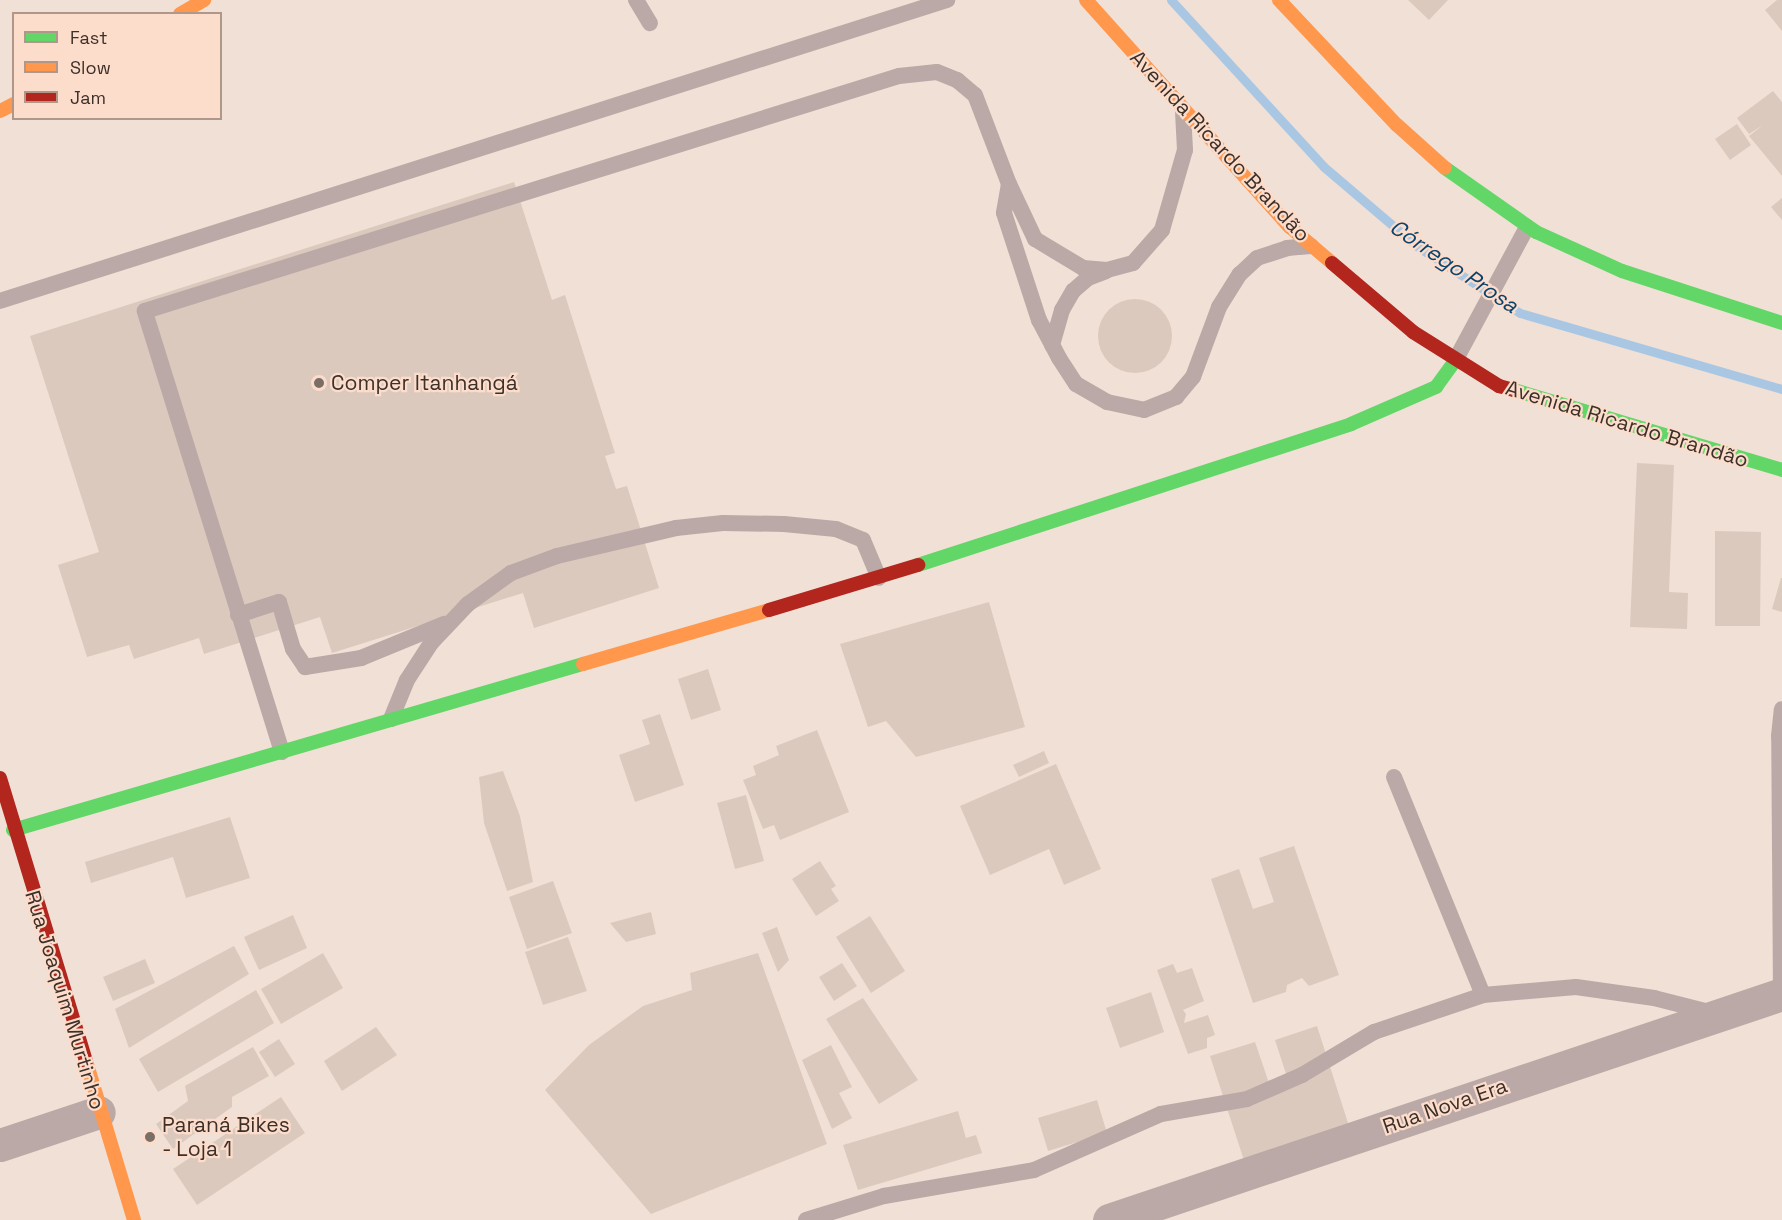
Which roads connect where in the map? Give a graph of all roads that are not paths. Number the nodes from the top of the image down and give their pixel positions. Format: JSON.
{"nodes":[{"id":1,"x":204,"y":0,"type":"edge"},
{"id":2,"x":636,"y":0,"type":"edge"},
{"id":3,"x":947,"y":0,"type":"edge"},
{"id":4,"x":1086,"y":0,"type":"edge"},
{"id":5,"x":1279,"y":0,"type":"edge"},
{"id":6,"x":183,"y":12,"type":"edge"},
{"id":7,"x":650,"y":23,"type":"dead end"},
{"id":8,"x":1183,"y":108,"type":"junction"},
{"id":9,"x":1009,"y":184,"type":"junction"},
{"id":10,"x":1527,"y":227,"type":"junction"},
{"id":11,"x":1312,"y":246,"type":"junction"},
{"id":12,"x":1107,"y":270,"type":"junction"},
{"id":13,"x":0,"y":301,"type":"edge"},
{"id":14,"x":1782,"y":323,"type":"edge"},
{"id":15,"x":1052,"y":345,"type":"junction"},
{"id":16,"x":1456,"y":359,"type":"junction"},
{"id":17,"x":1782,"y":470,"type":"edge"},
{"id":18,"x":879,"y":578,"type":"junction"},
{"id":19,"x":238,"y":615,"type":"junction"},
{"id":20,"x":454,"y":618,"type":"junction"},
{"id":21,"x":1782,"y":709,"type":"edge"},
{"id":22,"x":391,"y":720,"type":"junction"},
{"id":23,"x":282,"y":752,"type":"junction"},
{"id":24,"x":1394,"y":777,"type":"dead end"},
{"id":25,"x":0,"y":778,"type":"edge"},
{"id":26,"x":13,"y":830,"type":"junction"},
{"id":27,"x":1780,"y":933,"type":"edge"},
{"id":28,"x":1782,"y":994,"type":"edge"},
{"id":29,"x":1483,"y":995,"type":"junction"},
{"id":30,"x":1717,"y":1014,"type":"junction"},
{"id":31,"x":99,"y":1112,"type":"junction"},
{"id":32,"x":0,"y":1145,"type":"edge"},
{"id":33,"x":1128,"y":1217,"type":"edge"},
{"id":34,"x":134,"y":1220,"type":"edge"},
{"id":35,"x":806,"y":1220,"type":"edge"}],
"edges":[{"from":1,"to":6,"type":"main road"},
{"from":2,"to":7,"type":"lane"},
{"from":3,"to":13,"type":"lane"},
{"from":4,"to":8,"type":"main road","name":"Avenida Ricardo Brandão"},
{"from":5,"to":10,"type":"main road"},
{"from":8,"to":11,"type":"main road","name":"Avenida Ricardo Brandão"},
{"from":8,"to":12,"type":"lane"},
{"from":9,"to":12,"type":"lane"},
{"from":9,"to":15,"type":"lane"},
{"from":9,"to":19,"type":"lane"},
{"from":10,"to":14,"type":"main road"},
{"from":10,"to":16,"type":"lane"},
{"from":11,"to":15,"type":"lane"},
{"from":11,"to":16,"type":"main road","name":"Avenida Ricardo Brandão"},
{"from":12,"to":15,"type":"lane"},
{"from":16,"to":17,"type":"main road","name":"Avenida Ricardo Brandão"},
{"from":16,"to":18,"type":"main road"},
{"from":18,"to":20,"type":"lane"},
{"from":18,"to":22,"type":"main road"},
{"from":19,"to":20,"type":"lane"},
{"from":19,"to":23,"type":"lane"},
{"from":20,"to":22,"type":"lane"},
{"from":21,"to":27,"type":"lane"},
{"from":22,"to":23,"type":"main road"},
{"from":23,"to":26,"type":"main road"},
{"from":24,"to":29,"type":"lane"},
{"from":25,"to":26,"type":"main road","name":"Rua Joaquim Murtinho"},
{"from":26,"to":31,"type":"main road","name":"Rua Joaquim Murtinho"},
{"from":27,"to":28,"type":"lane"},
{"from":28,"to":30,"type":"street","name":"Rua Nova Era"},
{"from":29,"to":30,"type":"lane"},
{"from":29,"to":35,"type":"lane"},
{"from":30,"to":33,"type":"street","name":"Rua Nova Era"},
{"from":31,"to":32,"type":"street"},
{"from":31,"to":34,"type":"main road","name":"Rua Joaquim Murtinho"}]}
